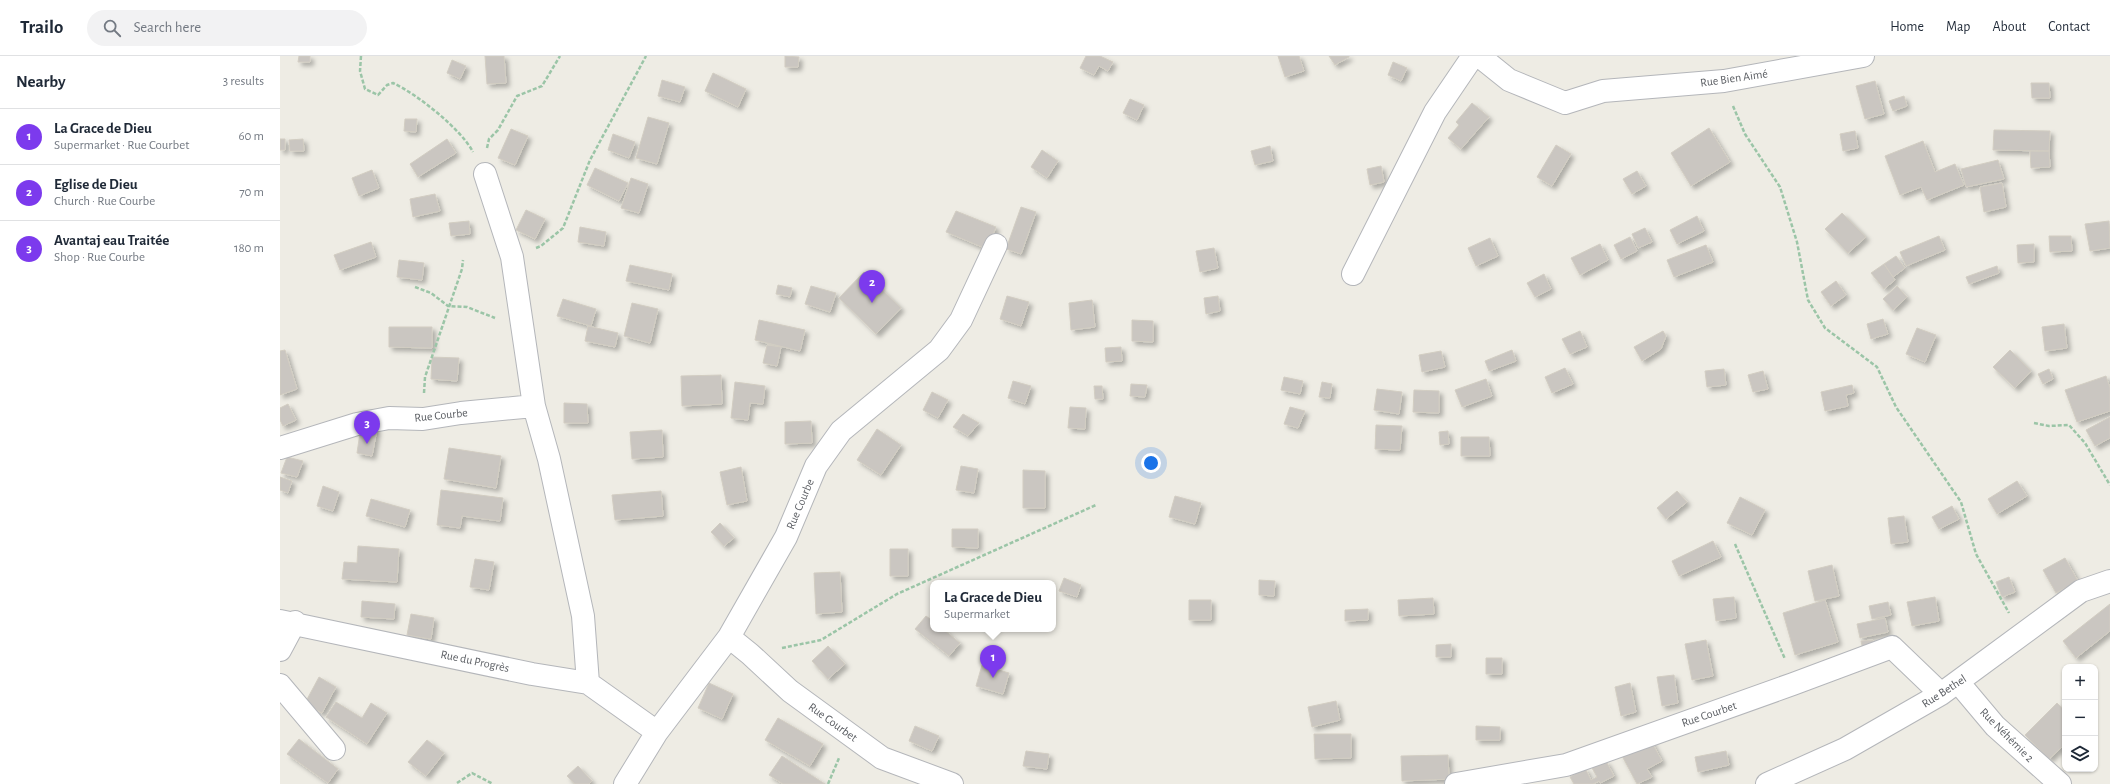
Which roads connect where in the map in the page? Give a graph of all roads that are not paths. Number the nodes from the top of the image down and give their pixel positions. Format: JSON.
{"nodes":[{"id":1,"x":1473,"y":56,"type":"edge"},
{"id":2,"x":1479,"y":56,"type":"edge"},
{"id":3,"x":1864,"y":56,"type":"edge"},
{"id":4,"x":485,"y":174,"type":"road end"},
{"id":5,"x":996,"y":245,"type":"dead end"},
{"id":6,"x":1353,"y":274,"type":"dead end"},
{"id":7,"x":534,"y":406,"type":"junction"},
{"id":8,"x":280,"y":448,"type":"edge"},
{"id":9,"x":2110,"y":581,"type":"edge"},
{"id":10,"x":288,"y":622,"type":"edge"},
{"id":11,"x":729,"y":637,"type":"junction"},
{"id":12,"x":280,"y":650,"type":"edge"},
{"id":13,"x":588,"y":683,"type":"junction"},
{"id":14,"x":280,"y":685,"type":"edge"},
{"id":15,"x":1950,"y":688,"type":"junction"},
{"id":16,"x":657,"y":732,"type":"junction"},
{"id":17,"x":334,"y":749,"type":"dead end"},
{"id":18,"x":625,"y":784,"type":"edge"},
{"id":19,"x":952,"y":784,"type":"edge"},
{"id":20,"x":1456,"y":784,"type":"edge"},
{"id":21,"x":1767,"y":784,"type":"edge"},
{"id":22,"x":2060,"y":784,"type":"edge"}],
"edges":[{"from":1,"to":6,"type":"street"},
{"from":2,"to":3,"type":"street","name":"Rue Bien Aimé"},
{"from":4,"to":7,"type":"street"},
{"from":5,"to":11,"type":"street","name":"Rue Courbe"},
{"from":7,"to":8,"type":"street","name":"Rue Courbe"},
{"from":7,"to":13,"type":"street"},
{"from":9,"to":15,"type":"street","name":"Rue Bethel"},
{"from":10,"to":12,"type":"street"},
{"from":10,"to":13,"type":"street","name":"Rue du Progrès"},
{"from":11,"to":16,"type":"street","name":"Rue Courbe"},
{"from":11,"to":19,"type":"street","name":"Rue Courbet"},
{"from":13,"to":16,"type":"street","name":"Rue du Progrès"},
{"from":14,"to":17,"type":"street"},
{"from":15,"to":20,"type":"street","name":"Rue Courbet"},
{"from":15,"to":21,"type":"street","name":"Rue Bethel"},
{"from":15,"to":22,"type":"street","name":"Rue Néhémie 2"},
{"from":16,"to":18,"type":"street","name":"Rue Courbe"}]}
